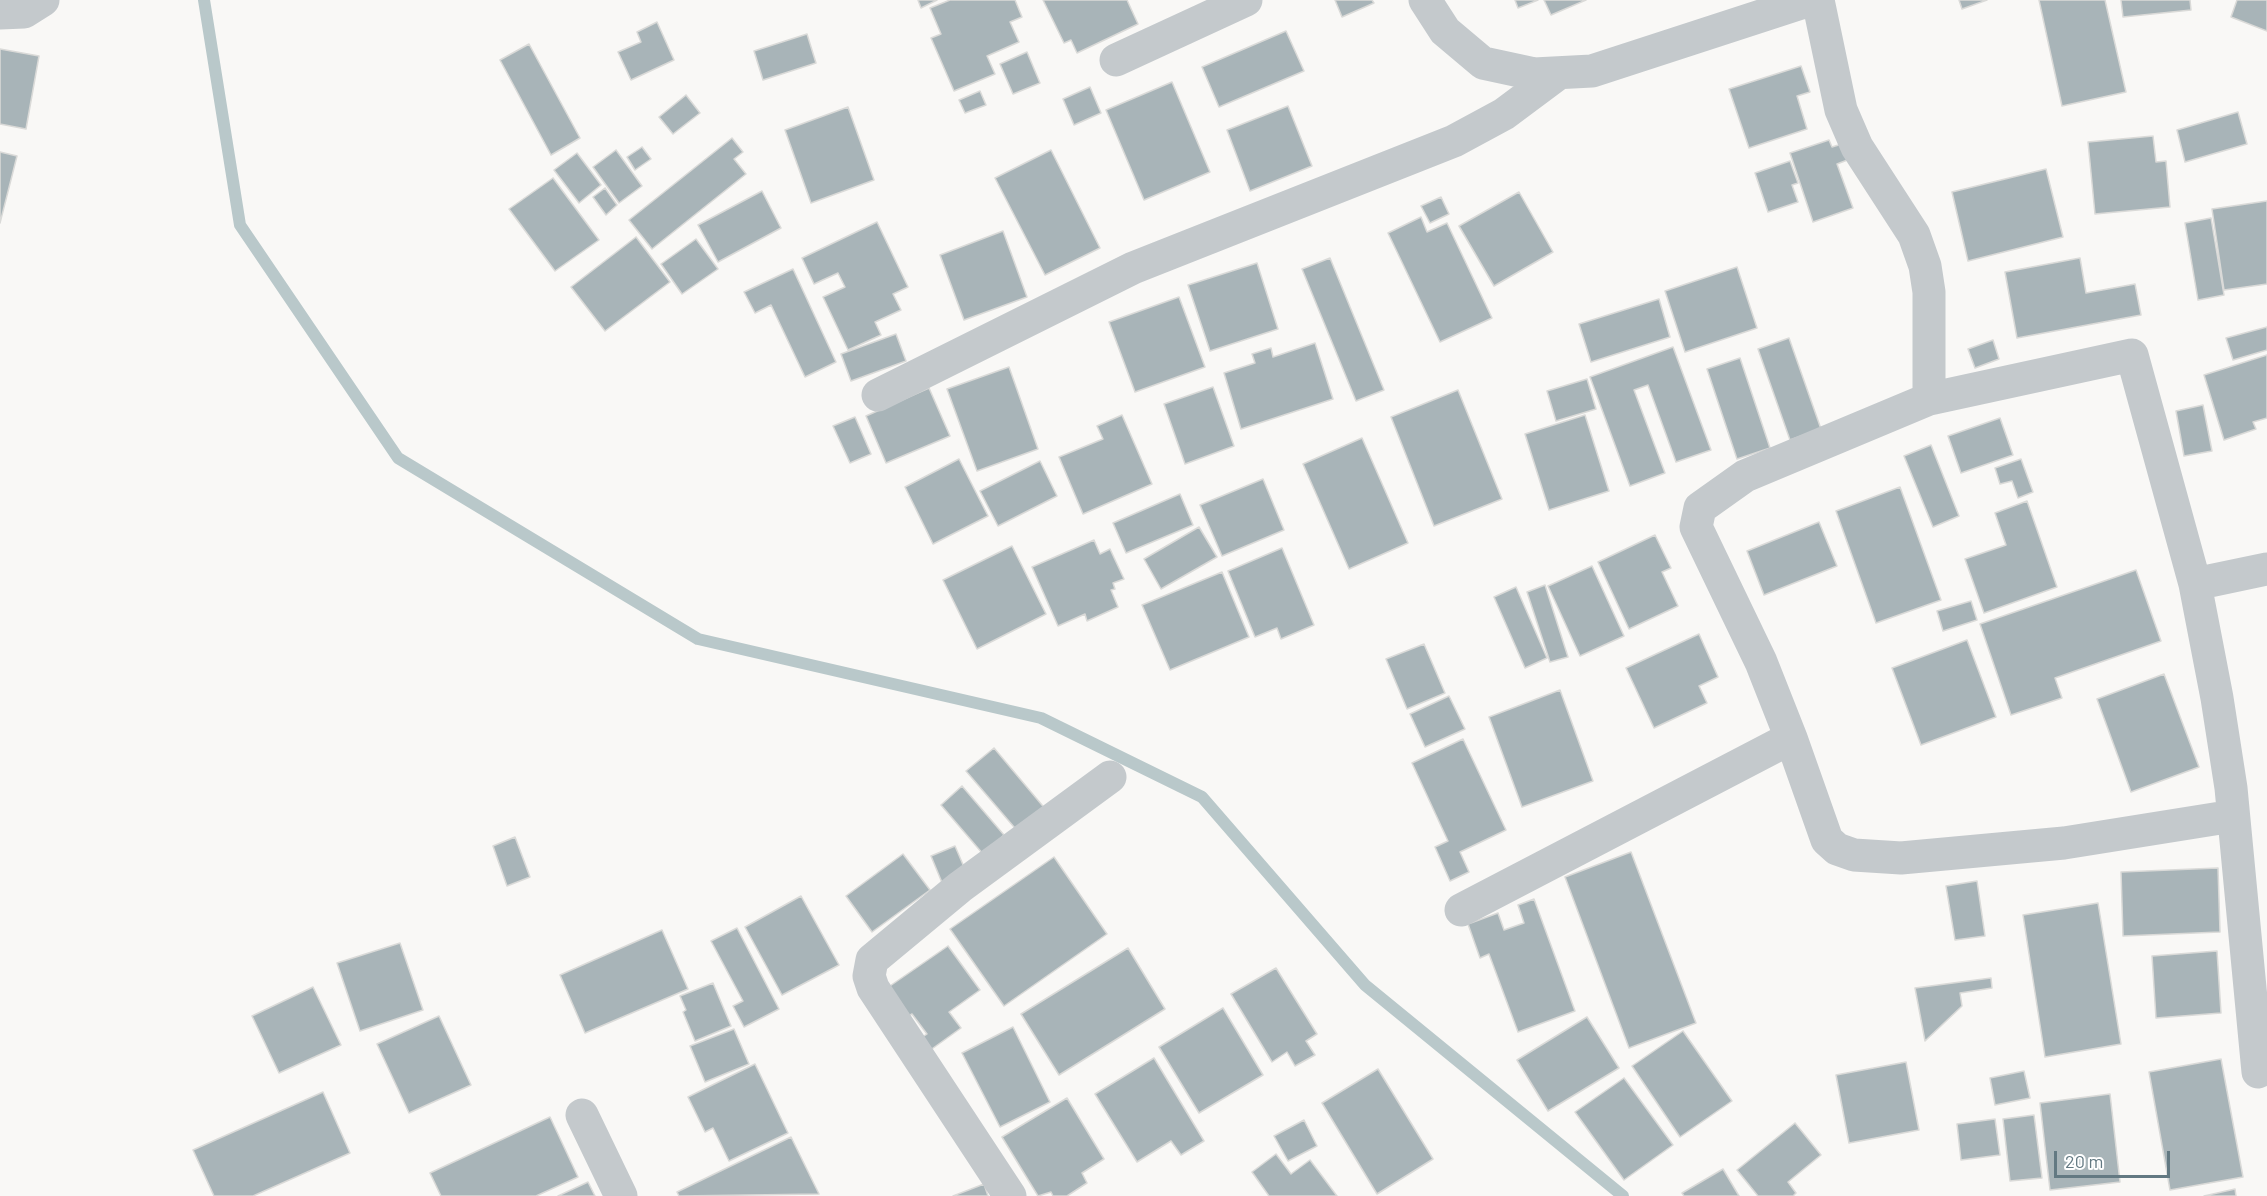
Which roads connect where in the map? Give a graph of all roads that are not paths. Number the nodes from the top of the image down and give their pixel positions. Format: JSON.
{"nodes":[{"id":1,"x":43,"y":0,"type":"edge"},
{"id":2,"x":1246,"y":0,"type":"edge"},
{"id":3,"x":1425,"y":0,"type":"edge"},
{"id":4,"x":1810,"y":0,"type":"edge"},
{"id":5,"x":1818,"y":0,"type":"edge"},
{"id":6,"x":0,"y":13,"type":"edge"},
{"id":7,"x":1116,"y":60,"type":"dead end"},
{"id":8,"x":1559,"y":72,"type":"junction"},
{"id":9,"x":878,"y":395,"type":"dead end"},
{"id":10,"x":1929,"y":399,"type":"junction"},
{"id":11,"x":2267,"y":569,"type":"edge"},
{"id":12,"x":2195,"y":584,"type":"junction"},
{"id":13,"x":1791,"y":738,"type":"junction"},
{"id":14,"x":1110,"y":777,"type":"dead end"},
{"id":15,"x":2233,"y":816,"type":"junction"},
{"id":16,"x":1461,"y":909,"type":"dead end"},
{"id":17,"x":2258,"y":1072,"type":"dead end"},
{"id":18,"x":582,"y":1115,"type":"dead end"},
{"id":19,"x":621,"y":1196,"type":"edge"},
{"id":20,"x":1010,"y":1196,"type":"edge"}],
"edges":[{"from":1,"to":6,"type":"street"},
{"from":2,"to":7,"type":"street"},
{"from":3,"to":8,"type":"street"},
{"from":4,"to":8,"type":"street"},
{"from":5,"to":10,"type":"street"},
{"from":8,"to":9,"type":"street"},
{"from":10,"to":12,"type":"street"},
{"from":10,"to":13,"type":"street"},
{"from":11,"to":12,"type":"street"},
{"from":12,"to":15,"type":"street"},
{"from":13,"to":15,"type":"street"},
{"from":13,"to":16,"type":"street"},
{"from":14,"to":20,"type":"street"},
{"from":15,"to":17,"type":"street"},
{"from":18,"to":19,"type":"street"}]}
